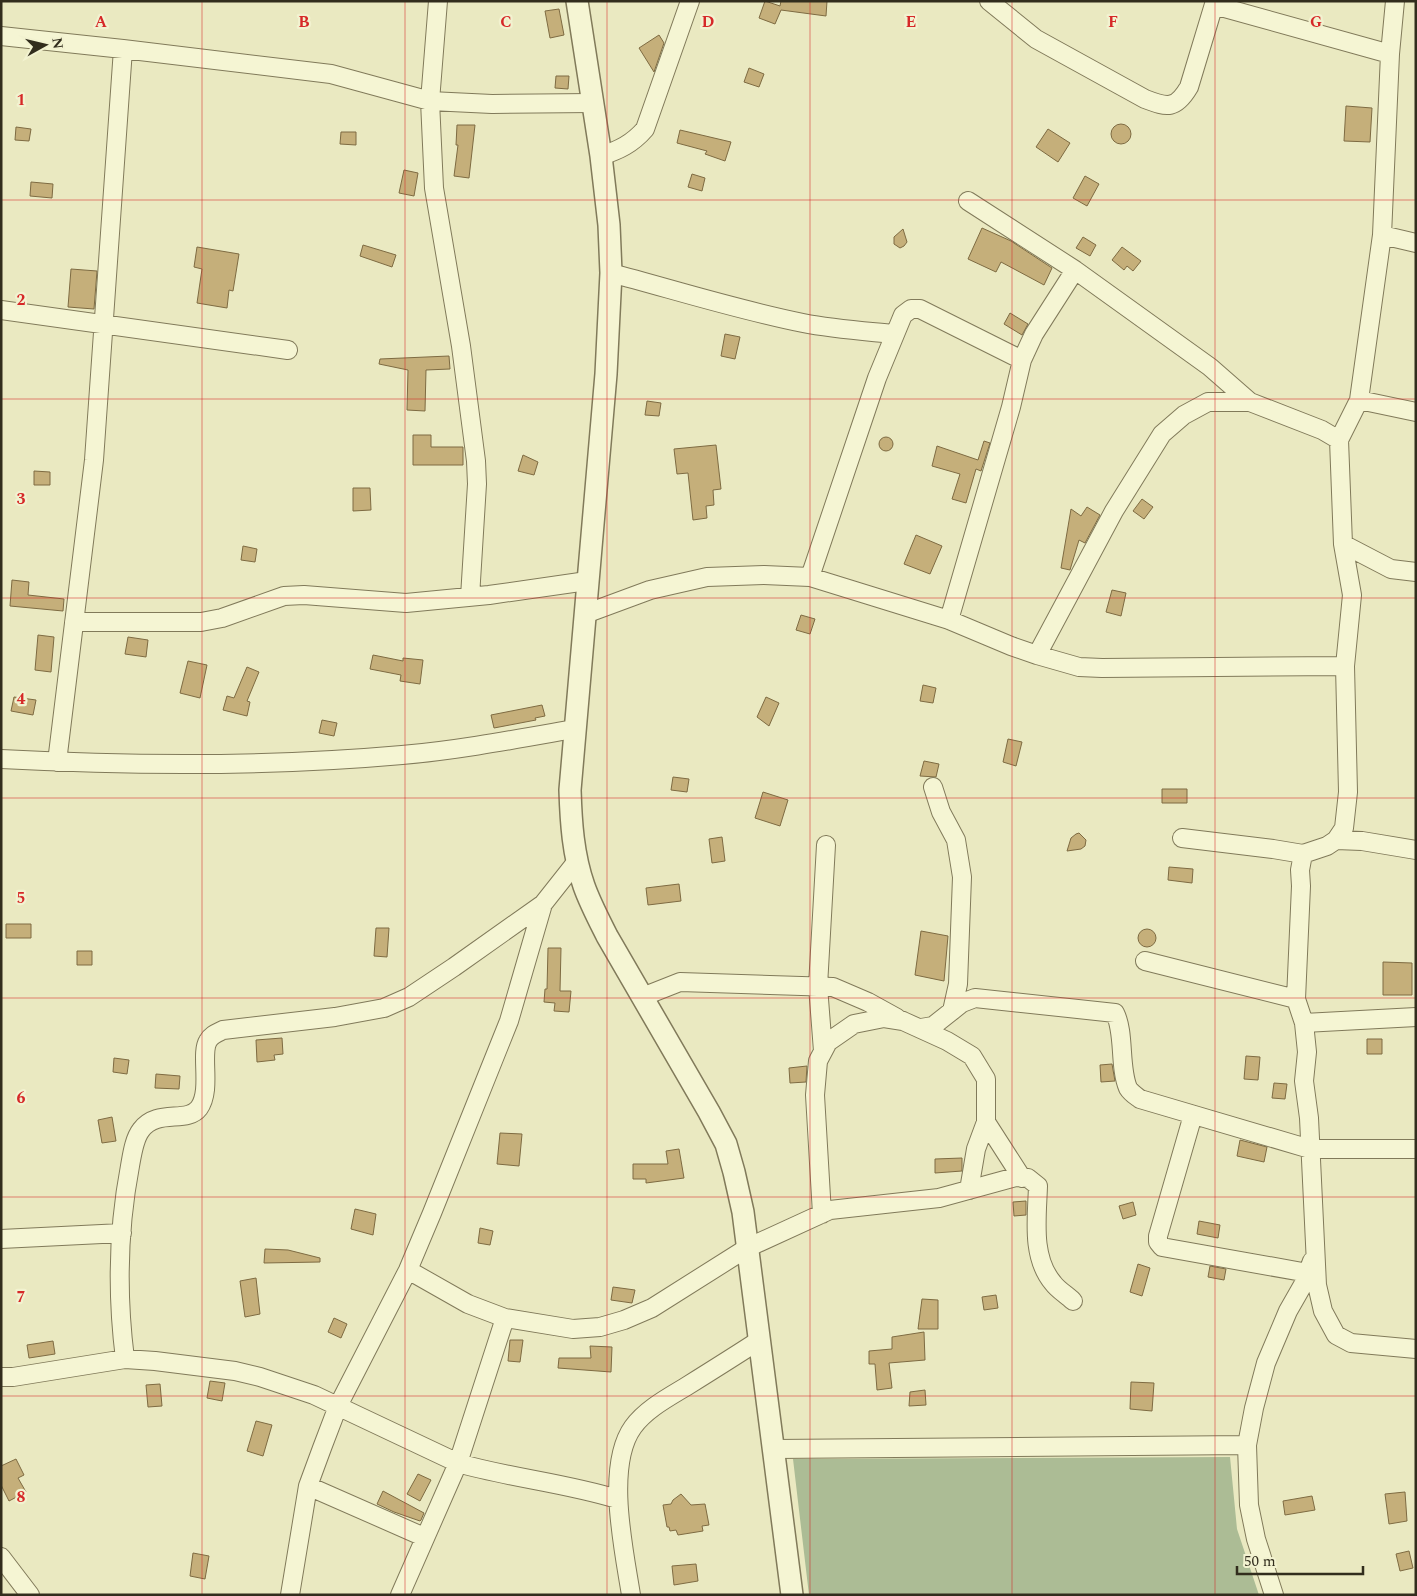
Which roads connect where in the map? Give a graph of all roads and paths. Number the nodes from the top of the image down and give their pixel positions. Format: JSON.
{"nodes":[{"id":1,"x":438,"y":1,"type":"edge"},
{"id":2,"x":577,"y":1,"type":"edge"},
{"id":3,"x":690,"y":1,"type":"edge"},
{"id":4,"x":989,"y":1,"type":"edge"},
{"id":5,"x":1395,"y":1,"type":"edge"},
{"id":6,"x":1214,"y":3,"type":"edge"},
{"id":7,"x":1,"y":36,"type":"edge"},
{"id":8,"x":123,"y":48,"type":"junction"},
{"id":9,"x":1390,"y":54,"type":"junction"},
{"id":10,"x":430,"y":101,"type":"junction"},
{"id":11,"x":593,"y":102,"type":"junction"},
{"id":12,"x":601,"y":156,"type":"junction"},
{"id":13,"x":968,"y":201,"type":"dead end"},
{"id":14,"x":1382,"y":235,"type":"junction"},
{"id":15,"x":1416,"y":242,"type":"edge"},
{"id":16,"x":1075,"y":270,"type":"junction"},
{"id":17,"x":611,"y":273,"type":"junction"},
{"id":18,"x":1,"y":310,"type":"edge"},
{"id":19,"x":102,"y":325,"type":"junction"},
{"id":20,"x":894,"y":334,"type":"junction"},
{"id":21,"x":288,"y":350,"type":"dead end"},
{"id":22,"x":1022,"y":360,"type":"junction"},
{"id":23,"x":1359,"y":400,"type":"junction"},
{"id":24,"x":1250,"y":402,"type":"junction"},
{"id":25,"x":1416,"y":412,"type":"edge"},
{"id":26,"x":1339,"y":440,"type":"junction"},
{"id":27,"x":1343,"y":544,"type":"junction"},
{"id":28,"x":1391,"y":569,"type":"junction"},
{"id":29,"x":1416,"y":572,"type":"edge"},
{"id":30,"x":810,"y":577,"type":"junction"},
{"id":31,"x":1416,"y":578,"type":"edge"},
{"id":32,"x":588,"y":581,"type":"junction"},
{"id":33,"x":470,"y":597,"type":"junction"},
{"id":34,"x":585,"y":614,"type":"junction"},
{"id":35,"x":949,"y":620,"type":"junction"},
{"id":36,"x":74,"y":622,"type":"junction"},
{"id":37,"x":1037,"y":655,"type":"junction"},
{"id":38,"x":1345,"y":666,"type":"junction"},
{"id":39,"x":574,"y":730,"type":"junction"},
{"id":40,"x":1,"y":759,"type":"edge"},
{"id":41,"x":57,"y":762,"type":"junction"},
{"id":42,"x":933,"y":787,"type":"dead end"},
{"id":43,"x":1182,"y":838,"type":"dead end"},
{"id":44,"x":1336,"y":840,"type":"junction"},
{"id":45,"x":826,"y":845,"type":"dead end"},
{"id":46,"x":1416,"y":850,"type":"edge"},
{"id":47,"x":1304,"y":854,"type":"junction"},
{"id":48,"x":577,"y":861,"type":"junction"},
{"id":49,"x":543,"y":904,"type":"junction"},
{"id":50,"x":1145,"y":960,"type":"dead end"},
{"id":51,"x":818,"y":986,"type":"junction"},
{"id":52,"x":642,"y":997,"type":"junction"},
{"id":53,"x":1296,"y":999,"type":"junction"},
{"id":54,"x":952,"y":1011,"type":"junction"},
{"id":55,"x":1416,"y":1017,"type":"edge"},
{"id":56,"x":903,"y":1021,"type":"junction"},
{"id":57,"x":1304,"y":1024,"type":"junction"},
{"id":58,"x":921,"y":1028,"type":"junction"},
{"id":59,"x":823,"y":1051,"type":"junction"},
{"id":60,"x":1193,"y":1115,"type":"junction"},
{"id":61,"x":986,"y":1122,"type":"junction"},
{"id":62,"x":1310,"y":1149,"type":"junction"},
{"id":63,"x":1416,"y":1149,"type":"edge"},
{"id":64,"x":1022,"y":1178,"type":"junction"},
{"id":65,"x":968,"y":1190,"type":"junction"},
{"id":66,"x":822,"y":1214,"type":"junction"},
{"id":67,"x":122,"y":1233,"type":"junction"},
{"id":68,"x":1,"y":1239,"type":"edge"},
{"id":69,"x":747,"y":1248,"type":"junction"},
{"id":70,"x":1314,"y":1256,"type":"junction"},
{"id":71,"x":408,"y":1270,"type":"junction"},
{"id":72,"x":1308,"y":1273,"type":"junction"},
{"id":73,"x":1073,"y":1301,"type":"dead end"},
{"id":74,"x":505,"y":1318,"type":"junction"},
{"id":75,"x":758,"y":1341,"type":"junction"},
{"id":76,"x":1416,"y":1349,"type":"edge"},
{"id":77,"x":125,"y":1360,"type":"junction"},
{"id":78,"x":1,"y":1378,"type":"edge"},
{"id":79,"x":338,"y":1406,"type":"junction"},
{"id":80,"x":1247,"y":1445,"type":"junction"},
{"id":81,"x":774,"y":1449,"type":"junction"},
{"id":82,"x":458,"y":1463,"type":"junction"},
{"id":83,"x":308,"y":1486,"type":"junction"},
{"id":84,"x":617,"y":1499,"type":"junction"},
{"id":85,"x":424,"y":1537,"type":"junction"},
{"id":86,"x":1,"y":1557,"type":"edge"},
{"id":87,"x":30,"y":1595,"type":"edge"},
{"id":88,"x":290,"y":1595,"type":"edge"},
{"id":89,"x":400,"y":1595,"type":"edge"},
{"id":90,"x":631,"y":1595,"type":"edge"},
{"id":91,"x":792,"y":1595,"type":"edge"},
{"id":92,"x":1274,"y":1595,"type":"edge"}],
"edges":[{"from":1,"to":10,"type":"street"},
{"from":2,"to":11,"type":"street"},
{"from":3,"to":12,"type":"street"},
{"from":4,"to":6,"type":"street"},
{"from":5,"to":9,"type":"street"},
{"from":6,"to":9,"type":"street"},
{"from":7,"to":8,"type":"street"},
{"from":8,"to":10,"type":"street"},
{"from":8,"to":19,"type":"street"},
{"from":9,"to":14,"type":"street"},
{"from":10,"to":11,"type":"street"},
{"from":10,"to":33,"type":"street"},
{"from":11,"to":12,"type":"street"},
{"from":12,"to":17,"type":"street"},
{"from":13,"to":16,"type":"street"},
{"from":14,"to":15,"type":"street"},
{"from":14,"to":23,"type":"street"},
{"from":16,"to":22,"type":"street"},
{"from":16,"to":24,"type":"street"},
{"from":17,"to":20,"type":"street"},
{"from":17,"to":32,"type":"street"},
{"from":18,"to":19,"type":"street"},
{"from":19,"to":21,"type":"street"},
{"from":19,"to":36,"type":"street"},
{"from":20,"to":22,"type":"street"},
{"from":20,"to":30,"type":"street"},
{"from":22,"to":35,"type":"street"},
{"from":23,"to":25,"type":"street"},
{"from":23,"to":26,"type":"street"},
{"from":24,"to":26,"type":"street"},
{"from":24,"to":37,"type":"street"},
{"from":26,"to":27,"type":"street"},
{"from":27,"to":28,"type":"street"},
{"from":27,"to":38,"type":"street"},
{"from":28,"to":29,"type":"street"},
{"from":28,"to":31,"type":"street"},
{"from":30,"to":34,"type":"street"},
{"from":30,"to":35,"type":"street"},
{"from":32,"to":33,"type":"street"},
{"from":32,"to":34,"type":"street"},
{"from":33,"to":36,"type":"street"},
{"from":34,"to":39,"type":"street"},
{"from":35,"to":37,"type":"street"},
{"from":36,"to":41,"type":"street"},
{"from":37,"to":38,"type":"street"},
{"from":38,"to":44,"type":"street"},
{"from":39,"to":41,"type":"street"},
{"from":39,"to":48,"type":"street"},
{"from":40,"to":41,"type":"street"},
{"from":42,"to":54,"type":"street"},
{"from":43,"to":47,"type":"street"},
{"from":44,"to":46,"type":"street"},
{"from":44,"to":47,"type":"street"},
{"from":45,"to":51,"type":"street"},
{"from":47,"to":53,"type":"street"},
{"from":48,"to":49,"type":"street"},
{"from":48,"to":52,"type":"street"},
{"from":49,"to":67,"type":"street"},
{"from":49,"to":71,"type":"street"},
{"from":50,"to":53,"type":"street"},
{"from":51,"to":52,"type":"street"},
{"from":51,"to":56,"type":"street"},
{"from":51,"to":59,"type":"street"},
{"from":52,"to":69,"type":"street"},
{"from":53,"to":57,"type":"street"},
{"from":54,"to":58,"type":"street"},
{"from":54,"to":60,"type":"street"},
{"from":55,"to":57,"type":"street"},
{"from":56,"to":58,"type":"street"},
{"from":56,"to":59,"type":"street"},
{"from":57,"to":62,"type":"street"},
{"from":58,"to":61,"type":"street"},
{"from":59,"to":66,"type":"street"},
{"from":60,"to":62,"type":"street"},
{"from":60,"to":72,"type":"street"},
{"from":61,"to":64,"type":"street"},
{"from":61,"to":65,"type":"street"},
{"from":62,"to":63,"type":"street"},
{"from":62,"to":70,"type":"street"},
{"from":64,"to":65,"type":"street"},
{"from":64,"to":73,"type":"street"},
{"from":65,"to":66,"type":"street"},
{"from":66,"to":69,"type":"street"},
{"from":67,"to":68,"type":"street"},
{"from":67,"to":77,"type":"street"},
{"from":69,"to":74,"type":"street"},
{"from":69,"to":75,"type":"street"},
{"from":70,"to":72,"type":"street"},
{"from":70,"to":76,"type":"street"},
{"from":71,"to":74,"type":"street"},
{"from":71,"to":79,"type":"street"},
{"from":72,"to":80,"type":"street"},
{"from":74,"to":82,"type":"street"},
{"from":75,"to":81,"type":"street"},
{"from":75,"to":84,"type":"street"},
{"from":77,"to":78,"type":"street"},
{"from":77,"to":79,"type":"street"},
{"from":79,"to":82,"type":"street"},
{"from":79,"to":83,"type":"street"},
{"from":80,"to":81,"type":"street"},
{"from":80,"to":92,"type":"street"},
{"from":81,"to":91,"type":"street"},
{"from":82,"to":84,"type":"street"},
{"from":82,"to":85,"type":"street"},
{"from":83,"to":85,"type":"street"},
{"from":83,"to":88,"type":"street"},
{"from":84,"to":90,"type":"street"},
{"from":85,"to":89,"type":"street"},
{"from":86,"to":87,"type":"street"}]}
